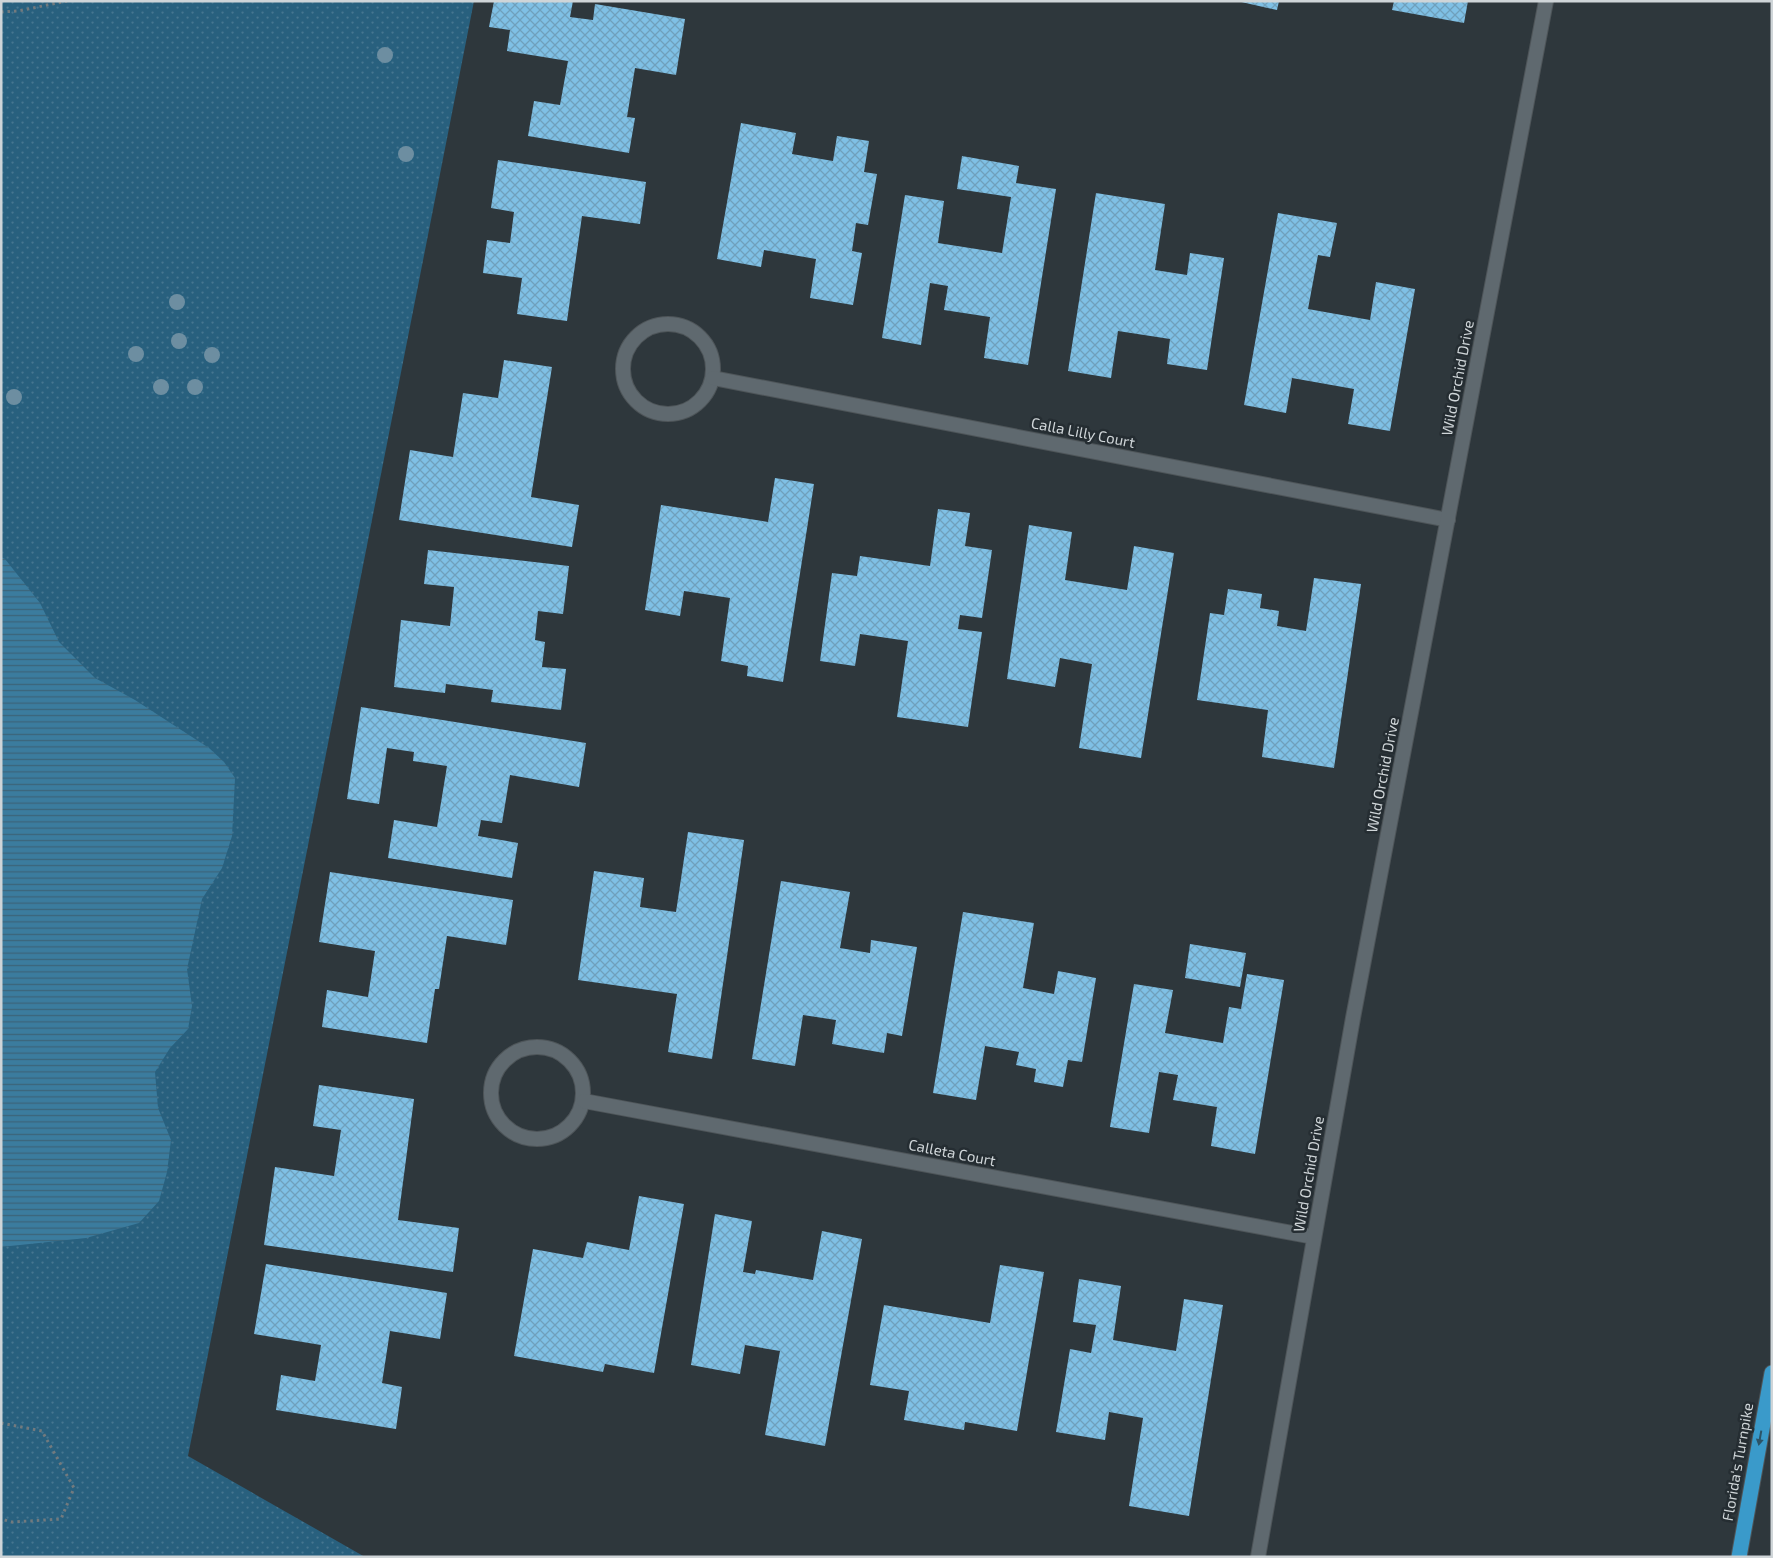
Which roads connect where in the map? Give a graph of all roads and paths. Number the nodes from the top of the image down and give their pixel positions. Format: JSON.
{"nodes":[{"id":1,"x":67,"y":1,"type":"edge"},
{"id":2,"x":1546,"y":1,"type":"edge"},
{"id":3,"x":1,"y":12,"type":"edge"},
{"id":4,"x":712,"y":378,"type":"junction"},
{"id":5,"x":1448,"y":520,"type":"junction"},
{"id":6,"x":584,"y":1102,"type":"junction"},
{"id":7,"x":1314,"y":1238,"type":"junction"},
{"id":8,"x":1772,"y":1373,"type":"edge"},
{"id":9,"x":1,"y":1423,"type":"edge"},
{"id":10,"x":1,"y":1520,"type":"edge"},
{"id":11,"x":1258,"y":1557,"type":"edge"},
{"id":12,"x":1739,"y":1557,"type":"edge"}],
"edges":[{"from":1,"to":3,"type":"path"},
{"from":2,"to":5,"type":"street","name":"Wild Orchid Drive"},
{"from":4,"to":4,"type":"street"},
{"from":4,"to":5,"type":"street","name":"Calla Lilly Court"},
{"from":5,"to":7,"type":"street","name":"Wild Orchid Drive"},
{"from":6,"to":6,"type":"street"},
{"from":6,"to":7,"type":"street","name":"Calleta Court"},
{"from":7,"to":11,"type":"street","name":"Wild Orchid Drive"},
{"from":8,"to":12,"type":"highway","name":"Florida's Turnpike","one_way":true},
{"from":9,"to":10,"type":"path"}]}
